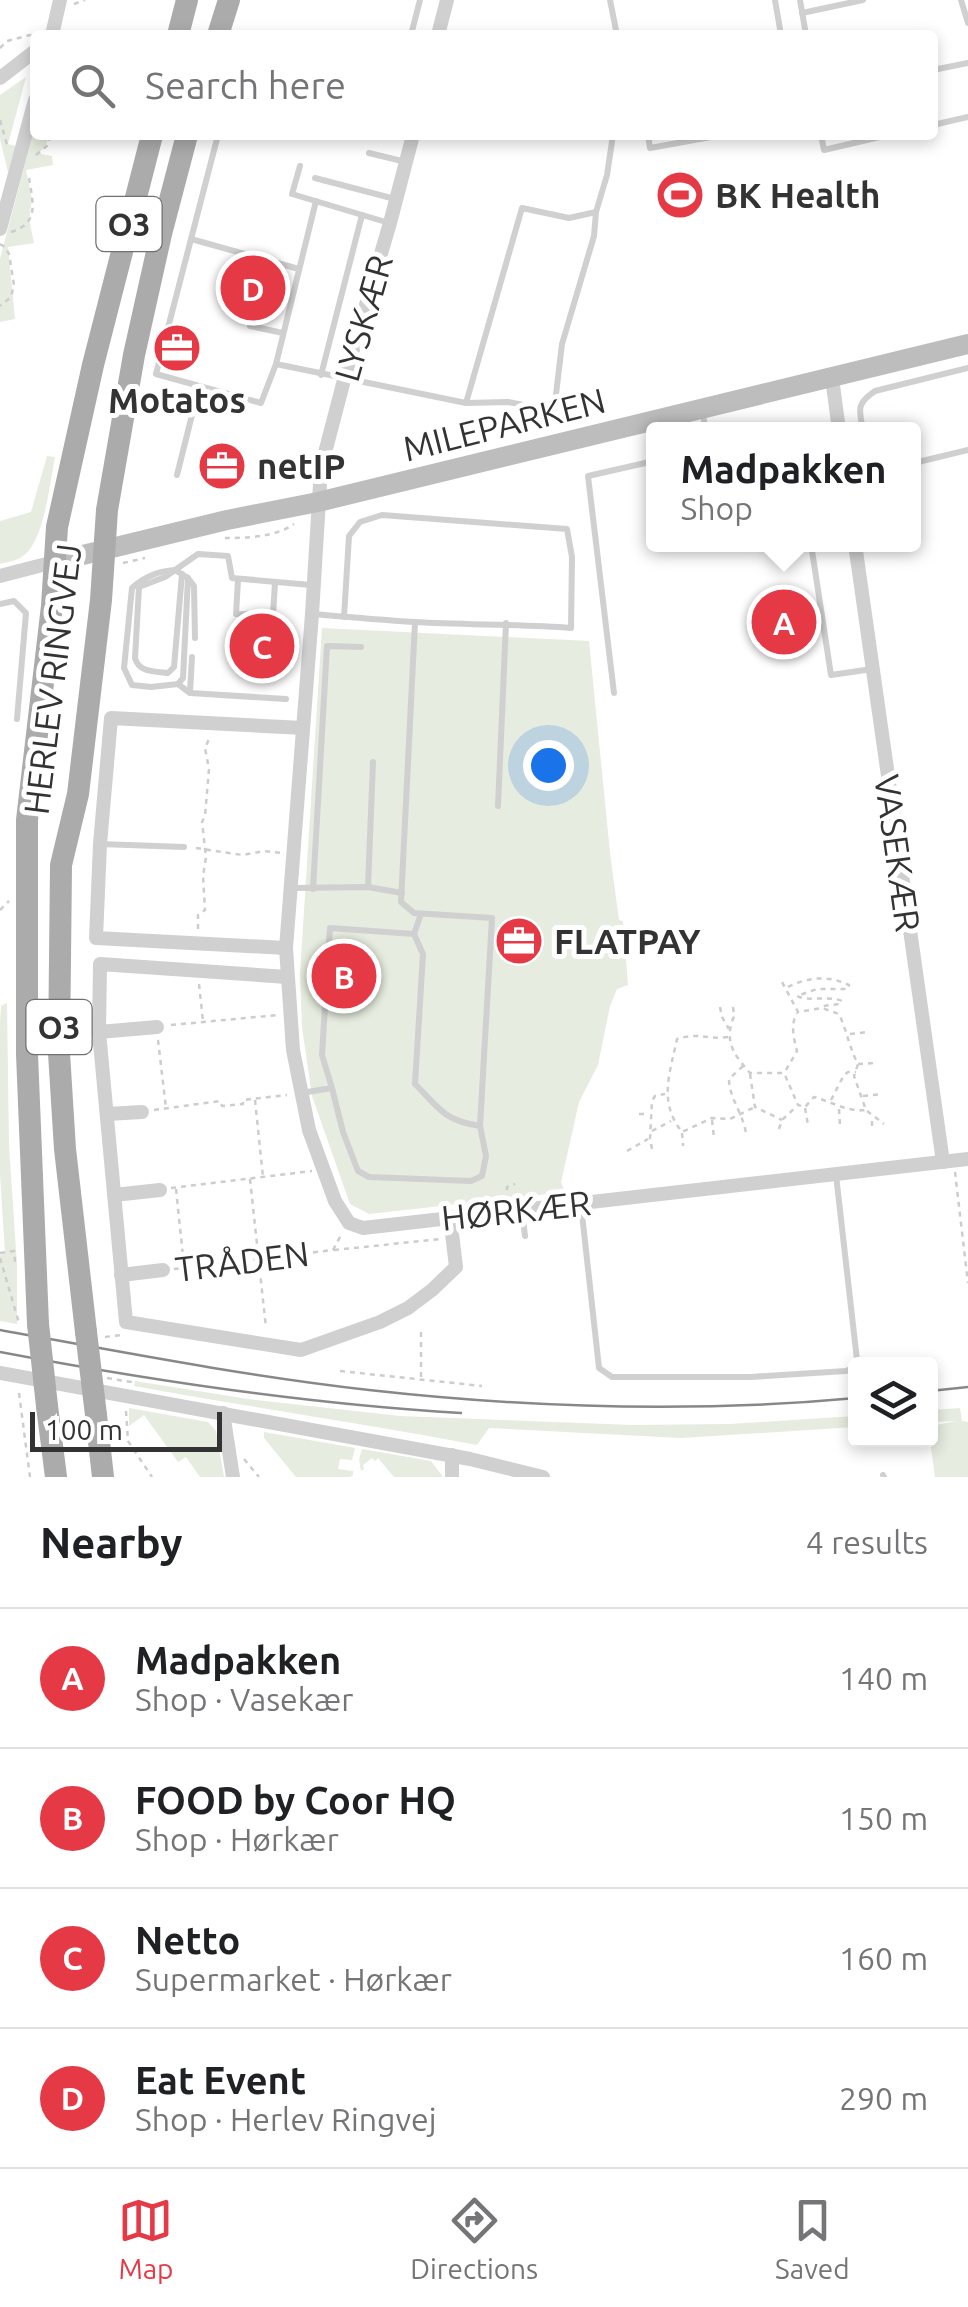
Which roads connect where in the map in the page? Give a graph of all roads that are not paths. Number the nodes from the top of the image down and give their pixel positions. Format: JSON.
{"nodes":[{"id":1,"x":60,"y":0,"type":"edge"},
{"id":2,"x":188,"y":0,"type":"edge"},
{"id":3,"x":229,"y":0,"type":"edge"},
{"id":4,"x":420,"y":0,"type":"edge"},
{"id":5,"x":447,"y":0,"type":"edge"},
{"id":6,"x":610,"y":0,"type":"edge"},
{"id":7,"x":775,"y":0,"type":"edge"},
{"id":8,"x":800,"y":0,"type":"edge"},
{"id":9,"x":863,"y":0,"type":"edge"},
{"id":10,"x":961,"y":0,"type":"edge"},
{"id":11,"x":802,"y":13,"type":"junction"},
{"id":12,"x":968,"y":23,"type":"edge"},
{"id":13,"x":53,"y":30,"type":"edge"},
{"id":14,"x":179,"y":30,"type":"edge"},
{"id":15,"x":220,"y":30,"type":"edge"},
{"id":16,"x":412,"y":30,"type":"edge"},
{"id":17,"x":439,"y":30,"type":"edge"},
{"id":18,"x":616,"y":30,"type":"edge"},
{"id":19,"x":780,"y":30,"type":"edge"},
{"id":20,"x":805,"y":30,"type":"edge"},
{"id":21,"x":30,"y":55,"type":"edge"},
{"id":22,"x":968,"y":62,"type":"edge"},
{"id":23,"x":938,"y":69,"type":"edge"},
{"id":24,"x":0,"y":78,"type":"edge"},
{"id":25,"x":968,"y":117,"type":"edge"},
{"id":26,"x":30,"y":118,"type":"edge"},
{"id":27,"x":938,"y":124,"type":"edge"},
{"id":28,"x":151,"y":140,"type":"edge"},
{"id":29,"x":186,"y":140,"type":"edge"},
{"id":30,"x":217,"y":140,"type":"edge"},
{"id":31,"x":411,"y":140,"type":"edge"},
{"id":32,"x":613,"y":140,"type":"edge"},
{"id":33,"x":649,"y":140,"type":"edge"},
{"id":34,"x":694,"y":140,"type":"edge"},
{"id":35,"x":822,"y":140,"type":"edge"},
{"id":36,"x":867,"y":140,"type":"edge"},
{"id":37,"x":368,"y":153,"type":"dead end"},
{"id":38,"x":406,"y":162,"type":"junction"},
{"id":39,"x":300,"y":166,"type":"dead end"},
{"id":40,"x":316,"y":178,"type":"dead end"},
{"id":41,"x":396,"y":200,"type":"junction"},
{"id":42,"x":316,"y":201,"type":"junction"},
{"id":43,"x":596,"y":212,"type":"junction"},
{"id":44,"x":362,"y":215,"type":"junction"},
{"id":45,"x":390,"y":224,"type":"junction"},
{"id":46,"x":0,"y":230,"type":"edge"},
{"id":47,"x":191,"y":239,"type":"junction"},
{"id":48,"x":299,"y":269,"type":"junction"},
{"id":49,"x":250,"y":326,"type":"dead end"},
{"id":50,"x":284,"y":333,"type":"junction"},
{"id":51,"x":968,"y":344,"type":"edge"},
{"id":52,"x":276,"y":364,"type":"junction"},
{"id":53,"x":968,"y":368,"type":"edge"},
{"id":54,"x":320,"y":375,"type":"junction"},
{"id":55,"x":832,"y":378,"type":"junction"},
{"id":56,"x":344,"y":380,"type":"junction"},
{"id":57,"x":199,"y":387,"type":"junction"},
{"id":58,"x":466,"y":404,"type":"junction"},
{"id":59,"x":704,"y":420,"type":"edge"},
{"id":60,"x":838,"y":422,"type":"edge"},
{"id":61,"x":862,"y":422,"type":"edge"},
{"id":62,"x":646,"y":432,"type":"edge"},
{"id":63,"x":968,"y":450,"type":"edge"},
{"id":64,"x":921,"y":461,"type":"edge"},
{"id":65,"x":646,"y":464,"type":"edge"},
{"id":66,"x":177,"y":475,"type":"dead end"},
{"id":67,"x":318,"y":502,"type":"junction"},
{"id":68,"x":812,"y":552,"type":"edge"},
{"id":69,"x":856,"y":552,"type":"edge"},
{"id":70,"x":113,"y":556,"type":"junction"},
{"id":71,"x":54,"y":562,"type":"junction"},
{"id":72,"x":182,"y":574,"type":"junction"},
{"id":73,"x":0,"y":576,"type":"edge"},
{"id":74,"x":238,"y":579,"type":"junction"},
{"id":75,"x":275,"y":583,"type":"junction"},
{"id":76,"x":314,"y":585,"type":"junction"},
{"id":77,"x":0,"y":604,"type":"edge"},
{"id":78,"x":312,"y":614,"type":"junction"},
{"id":79,"x":344,"y":616,"type":"junction"},
{"id":80,"x":415,"y":622,"type":"junction"},
{"id":81,"x":506,"y":624,"type":"junction"},
{"id":82,"x":195,"y":638,"type":"dead end"},
{"id":83,"x":362,"y":648,"type":"dead end"},
{"id":84,"x":192,"y":657,"type":"dead end"},
{"id":85,"x":308,"y":662,"type":"junction"},
{"id":86,"x":326,"y":662,"type":"junction"},
{"id":87,"x":872,"y":669,"type":"junction"},
{"id":88,"x":178,"y":684,"type":"junction"},
{"id":89,"x":614,"y":692,"type":"dead end"},
{"id":90,"x":190,"y":693,"type":"junction"},
{"id":91,"x":286,"y":699,"type":"dead end"},
{"id":92,"x":17,"y":719,"type":"dead end"},
{"id":93,"x":302,"y":735,"type":"junction"},
{"id":94,"x":322,"y":743,"type":"junction"},
{"id":95,"x":373,"y":762,"type":"dead end"},
{"id":96,"x":498,"y":806,"type":"dead end"},
{"id":97,"x":100,"y":844,"type":"junction"},
{"id":98,"x":184,"y":847,"type":"road end"},
{"id":99,"x":290,"y":887,"type":"junction"},
{"id":100,"x":368,"y":887,"type":"junction"},
{"id":101,"x":313,"y":889,"type":"junction"},
{"id":102,"x":402,"y":892,"type":"junction"},
{"id":103,"x":421,"y":914,"type":"junction"},
{"id":104,"x":414,"y":934,"type":"junction"},
{"id":105,"x":286,"y":948,"type":"junction"},
{"id":106,"x":287,"y":978,"type":"junction"},
{"id":107,"x":157,"y":1027,"type":"road end"},
{"id":108,"x":99,"y":1032,"type":"junction"},
{"id":109,"x":332,"y":1088,"type":"junction"},
{"id":110,"x":300,"y":1093,"type":"junction"},
{"id":111,"x":142,"y":1112,"type":"road end"},
{"id":112,"x":107,"y":1114,"type":"junction"},
{"id":113,"x":480,"y":1126,"type":"junction"},
{"id":114,"x":955,"y":1161,"type":"edge"},
{"id":115,"x":836,"y":1174,"type":"junction"},
{"id":116,"x":168,"y":1189,"type":"road end"},
{"id":117,"x":114,"y":1195,"type":"junction"},
{"id":118,"x":580,"y":1203,"type":"junction"},
{"id":119,"x":514,"y":1210,"type":"junction"},
{"id":120,"x":450,"y":1216,"type":"junction"},
{"id":121,"x":525,"y":1236,"type":"dead end"},
{"id":122,"x":163,"y":1270,"type":"road end"},
{"id":123,"x":121,"y":1275,"type":"junction"},
{"id":124,"x":0,"y":1373,"type":"edge"},
{"id":125,"x":224,"y":1413,"type":"junction"},
{"id":126,"x":452,"y":1454,"type":"junction"},
{"id":127,"x":232,"y":1471,"type":"edge"},
{"id":128,"x":56,"y":1477,"type":"edge"},
{"id":129,"x":103,"y":1477,"type":"edge"},
{"id":130,"x":452,"y":1477,"type":"edge"},
{"id":131,"x":543,"y":1477,"type":"edge"}],
"edges":[{"from":1,"to":13,"type":"street"},
{"from":2,"to":14,"type":"main road"},
{"from":3,"to":15,"type":"main road"},
{"from":4,"to":16,"type":"lane"},
{"from":5,"to":17,"type":"street"},
{"from":6,"to":18,"type":"lane"},
{"from":7,"to":19,"type":"lane"},
{"from":8,"to":11,"type":"lane"},
{"from":9,"to":11,"type":"lane"},
{"from":10,"to":12,"type":"lane"},
{"from":11,"to":20,"type":"lane"},
{"from":21,"to":24,"type":"street"},
{"from":22,"to":23,"type":"lane"},
{"from":25,"to":27,"type":"lane"},
{"from":26,"to":46,"type":"street"},
{"from":28,"to":71,"type":"main road","name":"HERLEV RINGVEJ","number":"O3"},
{"from":29,"to":70,"type":"main road","name":"HERLEV RINGVEJ","number":"O3"},
{"from":30,"to":47,"type":"lane"},
{"from":31,"to":38,"type":"street","name":"LYSKÆR"},
{"from":32,"to":43,"type":"lane"},
{"from":33,"to":34,"type":"lane"},
{"from":35,"to":36,"type":"lane"},
{"from":37,"to":38,"type":"lane"},
{"from":38,"to":41,"type":"street","name":"LYSKÆR"},
{"from":39,"to":42,"type":"lane"},
{"from":40,"to":41,"type":"lane"},
{"from":41,"to":45,"type":"street","name":"LYSKÆR"},
{"from":42,"to":44,"type":"lane"},
{"from":42,"to":48,"type":"lane"},
{"from":43,"to":58,"type":"lane"},
{"from":43,"to":58,"type":"lane"},
{"from":44,"to":45,"type":"lane"},
{"from":44,"to":54,"type":"lane"},
{"from":45,"to":56,"type":"street","name":"LYSKÆR"},
{"from":47,"to":48,"type":"lane"},
{"from":47,"to":57,"type":"lane"},
{"from":48,"to":50,"type":"lane"},
{"from":49,"to":50,"type":"lane"},
{"from":50,"to":52,"type":"lane"},
{"from":51,"to":55,"type":"street","name":"MILEPARKEN"},
{"from":52,"to":54,"type":"lane"},
{"from":52,"to":57,"type":"lane"},
{"from":53,"to":61,"type":"lane"},
{"from":54,"to":56,"type":"lane"},
{"from":55,"to":59,"type":"street","name":"MILEPARKEN"},
{"from":55,"to":60,"type":"street"},
{"from":56,"to":58,"type":"lane"},
{"from":56,"to":67,"type":"street","name":"LYSKÆR"},
{"from":57,"to":66,"type":"lane"},
{"from":62,"to":67,"type":"street","name":"MILEPARKEN"},
{"from":63,"to":64,"type":"lane"},
{"from":65,"to":89,"type":"lane"},
{"from":67,"to":70,"type":"street","name":"MILEPARKEN"},
{"from":67,"to":76,"type":"street"},
{"from":68,"to":87,"type":"lane"},
{"from":69,"to":87,"type":"street","name":"VASEKÆR"},
{"from":70,"to":71,"type":"street","name":"MILEPARKEN"},
{"from":70,"to":129,"type":"main road","name":"HERLEV RINGVEJ","number":"O3","bridge":true},
{"from":71,"to":73,"type":"street"},
{"from":71,"to":128,"type":"main road","name":"HERLEV RINGVEJ","number":"O3","bridge":true},
{"from":72,"to":72,"type":"lane"},
{"from":72,"to":74,"type":"lane"},
{"from":72,"to":82,"type":"lane"},
{"from":72,"to":88,"type":"lane"},
{"from":72,"to":88,"type":"lane"},
{"from":74,"to":75,"type":"lane"},
{"from":74,"to":75,"type":"lane"},
{"from":75,"to":76,"type":"lane"},
{"from":76,"to":78,"type":"street"},
{"from":77,"to":92,"type":"lane"},
{"from":78,"to":79,"type":"lane"},
{"from":78,"to":85,"type":"street"},
{"from":79,"to":80,"type":"lane"},
{"from":79,"to":81,"type":"lane"},
{"from":80,"to":81,"type":"lane"},
{"from":80,"to":102,"type":"lane"},
{"from":81,"to":96,"type":"lane"},
{"from":83,"to":86,"type":"lane"},
{"from":84,"to":90,"type":"lane"},
{"from":85,"to":86,"type":"lane"},
{"from":85,"to":93,"type":"street"},
{"from":86,"to":94,"type":"lane"},
{"from":87,"to":114,"type":"street","name":"VASEKÆR"},
{"from":88,"to":90,"type":"lane"},
{"from":90,"to":91,"type":"lane"},
{"from":93,"to":94,"type":"lane"},
{"from":93,"to":97,"type":"street"},
{"from":93,"to":99,"type":"street"},
{"from":94,"to":101,"type":"lane"},
{"from":95,"to":100,"type":"lane"},
{"from":97,"to":98,"type":"lane"},
{"from":97,"to":105,"type":"street"},
{"from":99,"to":101,"type":"lane"},
{"from":99,"to":105,"type":"street"},
{"from":100,"to":101,"type":"lane"},
{"from":100,"to":102,"type":"lane"},
{"from":102,"to":103,"type":"lane"},
{"from":103,"to":104,"type":"lane"},
{"from":103,"to":113,"type":"lane"},
{"from":104,"to":109,"type":"lane"},
{"from":104,"to":113,"type":"lane"},
{"from":105,"to":106,"type":"street"},
{"from":106,"to":108,"type":"street"},
{"from":106,"to":110,"type":"street"},
{"from":107,"to":108,"type":"street"},
{"from":108,"to":112,"type":"street"},
{"from":109,"to":110,"type":"lane"},
{"from":109,"to":113,"type":"lane"},
{"from":110,"to":120,"type":"street","name":"HØRKÆR"},
{"from":111,"to":112,"type":"street"},
{"from":112,"to":117,"type":"street"},
{"from":114,"to":115,"type":"street","name":"HØRKÆR"},
{"from":115,"to":118,"type":"street","name":"HØRKÆR"},
{"from":115,"to":118,"type":"lane"},
{"from":116,"to":117,"type":"street"},
{"from":117,"to":123,"type":"street"},
{"from":118,"to":119,"type":"street","name":"HØRKÆR"},
{"from":119,"to":120,"type":"street","name":"HØRKÆR"},
{"from":119,"to":121,"type":"lane"},
{"from":120,"to":123,"type":"street"},
{"from":122,"to":123,"type":"street","name":"TRÅDEN"},
{"from":124,"to":125,"type":"street"},
{"from":125,"to":126,"type":"street"},
{"from":125,"to":127,"type":"street"},
{"from":126,"to":130,"type":"street"},
{"from":126,"to":131,"type":"street"}]}
